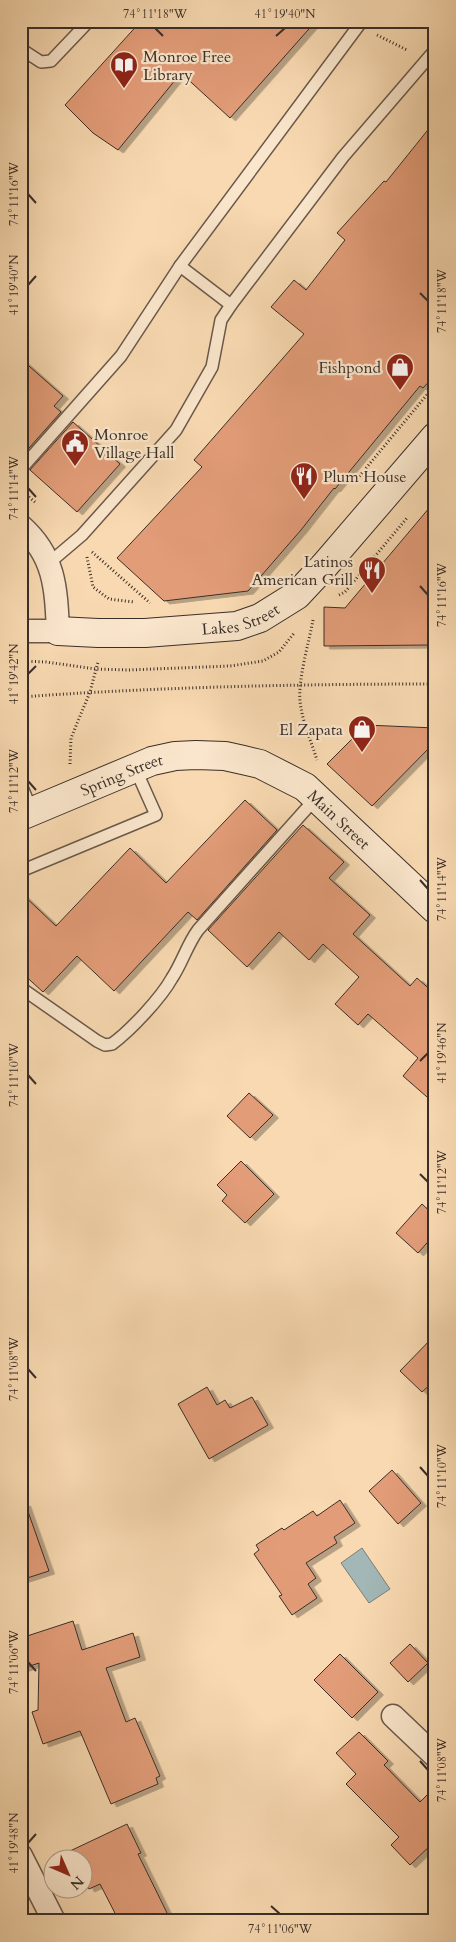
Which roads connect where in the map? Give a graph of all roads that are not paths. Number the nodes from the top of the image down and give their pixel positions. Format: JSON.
{"nodes":[{"id":1,"x":89,"y":21,"type":"edge"},
{"id":2,"x":361,"y":24,"type":"edge"},
{"id":3,"x":21,"y":49,"type":"edge"},
{"id":4,"x":435,"y":50,"type":"edge"},
{"id":5,"x":180,"y":266,"type":"junction"},
{"id":6,"x":231,"y":305,"type":"junction"},
{"id":7,"x":435,"y":437,"type":"edge"},
{"id":8,"x":21,"y":469,"type":"edge"},
{"id":9,"x":21,"y":526,"type":"edge"},
{"id":10,"x":49,"y":563,"type":"junction"},
{"id":11,"x":21,"y":631,"type":"edge"},
{"id":12,"x":58,"y":631,"type":"junction"},
{"id":13,"x":225,"y":756,"type":"joint"},
{"id":14,"x":135,"y":768,"type":"junction"},
{"id":15,"x":21,"y":785,"type":"edge"},
{"id":16,"x":316,"y":798,"type":"junction"},
{"id":17,"x":27,"y":813,"type":"edge"},
{"id":18,"x":21,"y":871,"type":"edge"},
{"id":19,"x":435,"y":909,"type":"edge"},
{"id":20,"x":21,"y":988,"type":"edge"},
{"id":21,"x":393,"y":1716,"type":"dead end"},
{"id":22,"x":435,"y":1756,"type":"edge"},
{"id":23,"x":21,"y":1856,"type":"edge"},
{"id":24,"x":54,"y":1921,"type":"edge"}],
"edges":[{"from":1,"to":3,"type":"lane"},
{"from":2,"to":5,"type":"lane"},
{"from":4,"to":6,"type":"lane"},
{"from":5,"to":6,"type":"lane"},
{"from":5,"to":8,"type":"lane"},
{"from":6,"to":10,"type":"lane"},
{"from":7,"to":12,"type":"street","name":"Lakes Street"},
{"from":9,"to":10,"type":"street"},
{"from":10,"to":12,"type":"street"},
{"from":11,"to":12,"type":"street"},
{"from":13,"to":14,"type":"street","name":"Spring Street"},
{"from":13,"to":16,"type":"street","name":"Main Street"},
{"from":14,"to":17,"type":"street","name":"Spring Street"},
{"from":14,"to":18,"type":"lane"},
{"from":15,"to":17,"type":"lane"},
{"from":16,"to":19,"type":"street","name":"Main Street"},
{"from":16,"to":20,"type":"lane"},
{"from":21,"to":22,"type":"street"},
{"from":23,"to":24,"type":"street"}]}
